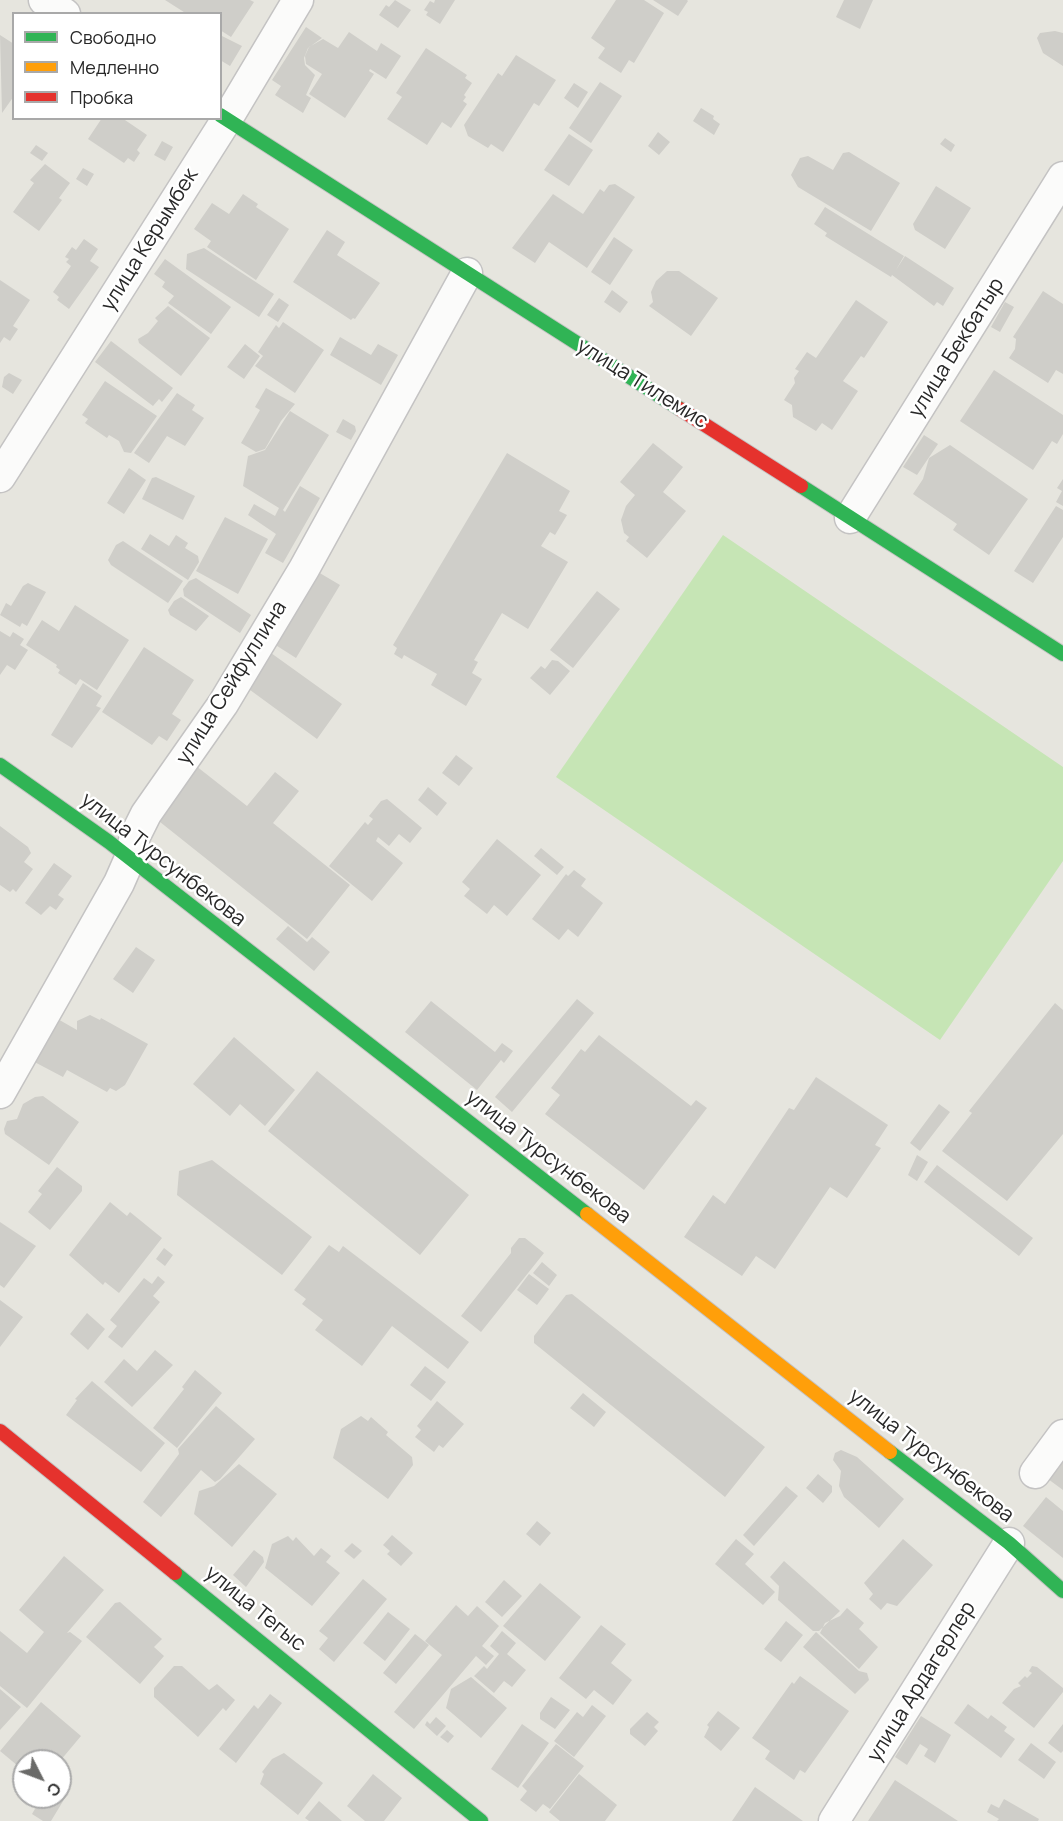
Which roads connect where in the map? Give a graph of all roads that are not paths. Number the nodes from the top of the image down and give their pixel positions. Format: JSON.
{"nodes":[{"id":1,"x":44,"y":0,"type":"edge"},
{"id":2,"x":298,"y":0,"type":"edge"},
{"id":3,"x":61,"y":12,"type":"edge"},
{"id":4,"x":224,"y":117,"type":"edge"},
{"id":5,"x":1063,"y":177,"type":"edge"},
{"id":6,"x":468,"y":273,"type":"junction"},
{"id":7,"x":0,"y":477,"type":"edge"},
{"id":8,"x":850,"y":518,"type":"junction"},
{"id":9,"x":1063,"y":654,"type":"edge"},
{"id":10,"x":0,"y":765,"type":"edge"},
{"id":11,"x":130,"y":858,"type":"junction"},
{"id":12,"x":0,"y":1093,"type":"edge"},
{"id":13,"x":0,"y":1431,"type":"edge"},
{"id":14,"x":1063,"y":1435,"type":"edge"},
{"id":15,"x":1035,"y":1473,"type":"dead end"},
{"id":16,"x":1010,"y":1543,"type":"junction"},
{"id":17,"x":1063,"y":1591,"type":"edge"},
{"id":18,"x":482,"y":1821,"type":"edge"},
{"id":19,"x":834,"y":1821,"type":"edge"}],
"edges":[{"from":1,"to":3,"type":"street"},
{"from":2,"to":4,"type":"street","name":"улица Керымбек"},
{"from":4,"to":6,"type":"street","name":"улица Тилемис"},
{"from":4,"to":7,"type":"street","name":"улица Керымбек"},
{"from":5,"to":8,"type":"street","name":"улица Бекбатыр"},
{"from":6,"to":8,"type":"street","name":"улица Тилемис"},
{"from":6,"to":11,"type":"street","name":"улица Сейфуллина"},
{"from":8,"to":9,"type":"street","name":"улица Тилемис"},
{"from":10,"to":11,"type":"street","name":"улица Турсунбекова"},
{"from":11,"to":12,"type":"street","name":"улица Сейфуллина"},
{"from":11,"to":16,"type":"street","name":"улица Турсунбекова"},
{"from":13,"to":18,"type":"street","name":"улица Тегыс"},
{"from":14,"to":15,"type":"street"},
{"from":16,"to":17,"type":"street","name":"улица Турсунбекова"},
{"from":16,"to":19,"type":"street","name":"улица Ардагерлер"}]}
